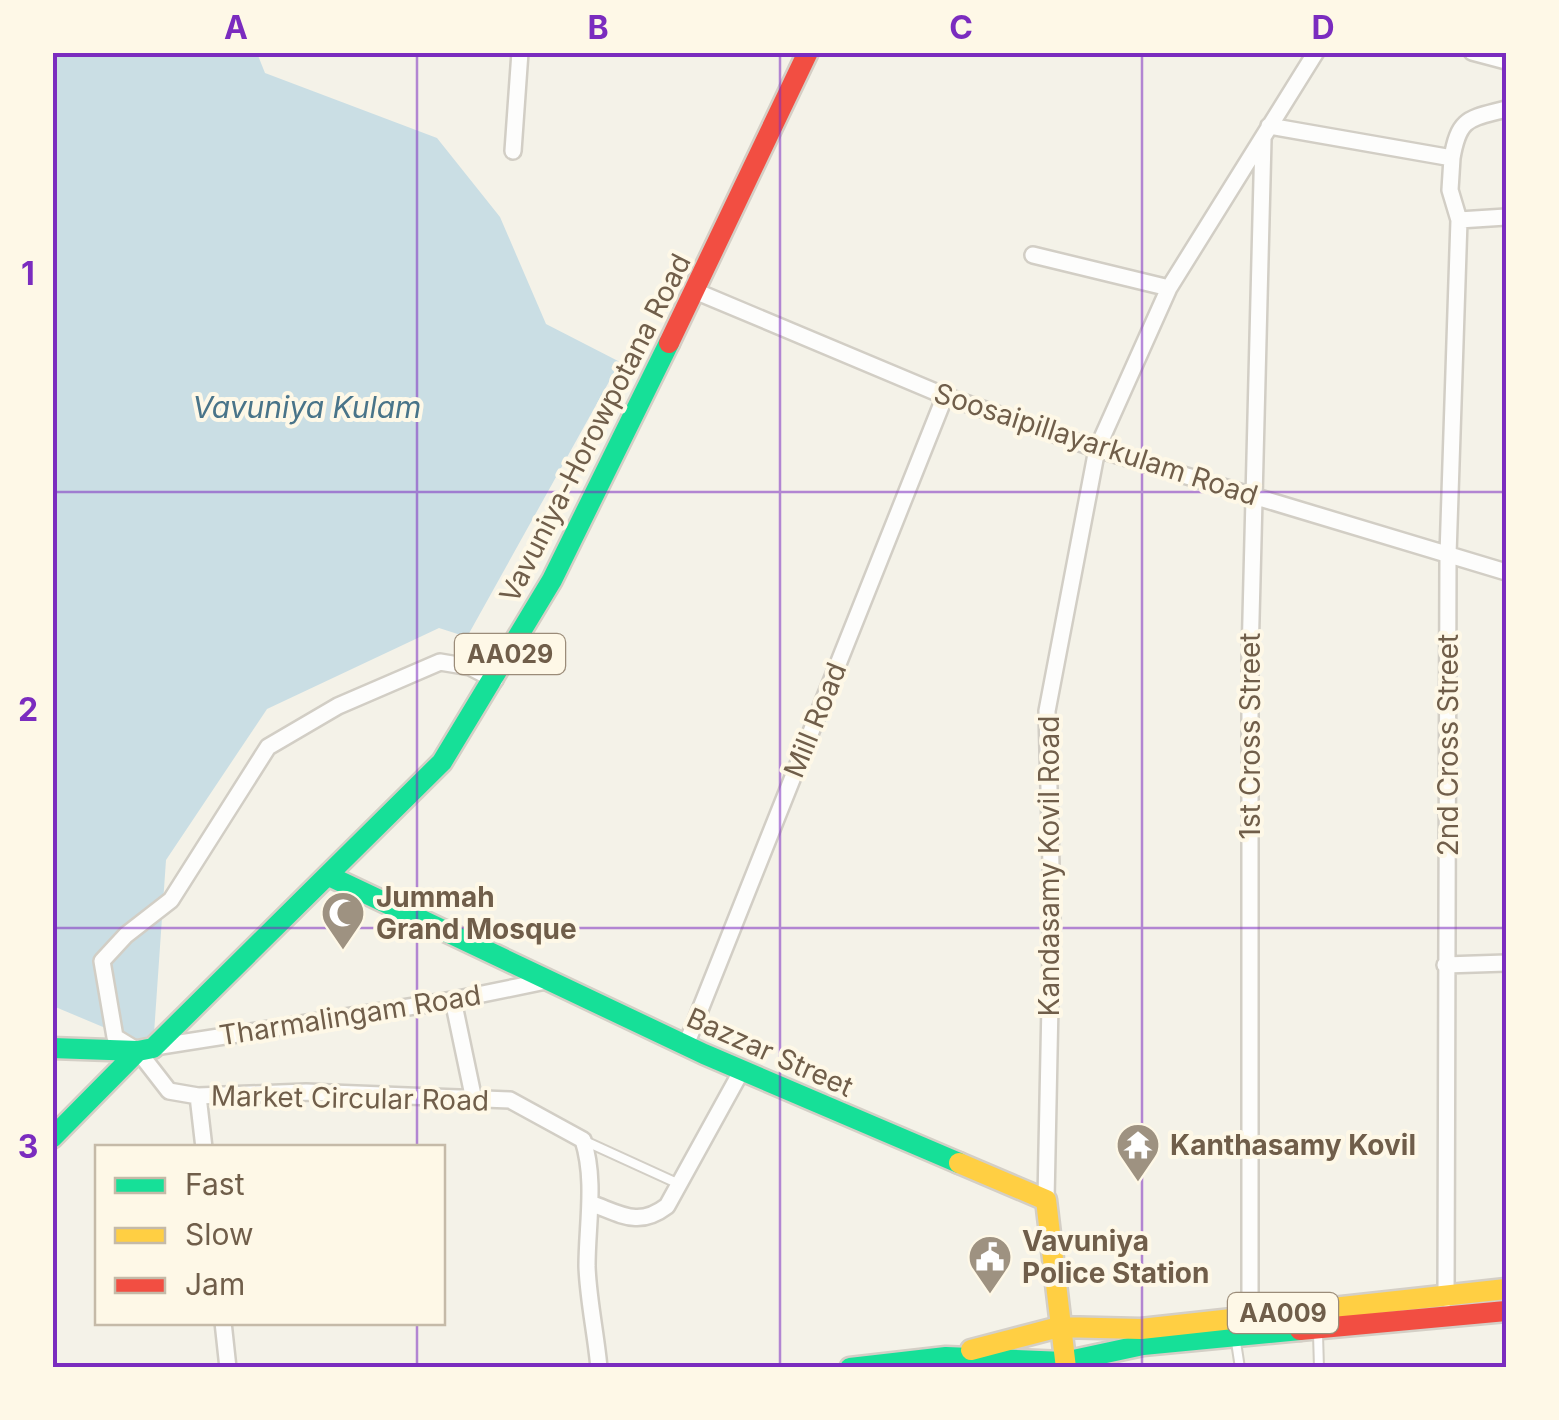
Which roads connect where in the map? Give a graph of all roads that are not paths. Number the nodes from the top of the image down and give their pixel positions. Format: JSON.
{"nodes":[{"id":1,"x":520,"y":52,"type":"edge"},
{"id":2,"x":808,"y":52,"type":"edge"},
{"id":3,"x":1316,"y":52,"type":"edge"},
{"id":4,"x":1472,"y":52,"type":"edge"},
{"id":5,"x":1506,"y":60,"type":"edge"},
{"id":6,"x":1506,"y":109,"type":"edge"},
{"id":7,"x":1266,"y":130,"type":"junction"},
{"id":8,"x":514,"y":151,"type":"dead end"},
{"id":9,"x":1452,"y":158,"type":"junction"},
{"id":10,"x":1506,"y":217,"type":"edge"},
{"id":11,"x":1459,"y":220,"type":"junction"},
{"id":12,"x":1032,"y":255,"type":"dead end"},
{"id":13,"x":1169,"y":288,"type":"junction"},
{"id":14,"x":695,"y":291,"type":"junction"},
{"id":15,"x":945,"y":396,"type":"junction"},
{"id":16,"x":1097,"y":448,"type":"junction"},
{"id":17,"x":1256,"y":497,"type":"junction"},
{"id":18,"x":1448,"y":555,"type":"junction"},
{"id":19,"x":1506,"y":572,"type":"edge"},
{"id":20,"x":494,"y":680,"type":"junction"},
{"id":21,"x":329,"y":876,"type":"junction"},
{"id":22,"x":1506,"y":963,"type":"edge"},
{"id":23,"x":1445,"y":965,"type":"junction"},
{"id":24,"x":546,"y":981,"type":"junction"},
{"id":25,"x":453,"y":1000,"type":"junction"},
{"id":26,"x":686,"y":1045,"type":"junction"},
{"id":27,"x":52,"y":1048,"type":"edge"},
{"id":28,"x":145,"y":1049,"type":"junction"},
{"id":29,"x":742,"y":1070,"type":"junction"},
{"id":30,"x":198,"y":1096,"type":"junction"},
{"id":31,"x":474,"y":1100,"type":"junction"},
{"id":32,"x":52,"y":1138,"type":"edge"},
{"id":33,"x":582,"y":1140,"type":"junction"},
{"id":34,"x":204,"y":1145,"type":"edge"},
{"id":35,"x":679,"y":1184,"type":"junction"},
{"id":36,"x":1046,"y":1200,"type":"junction"},
{"id":37,"x":590,"y":1203,"type":"junction"},
{"id":38,"x":1506,"y":1290,"type":"edge"},
{"id":39,"x":1446,"y":1296,"type":"junction"},
{"id":40,"x":1506,"y":1311,"type":"edge"},
{"id":41,"x":1445,"y":1318,"type":"junction"},
{"id":42,"x":1331,"y":1322,"type":"junction"},
{"id":43,"x":223,"y":1325,"type":"edge"},
{"id":44,"x":1059,"y":1327,"type":"junction"},
{"id":45,"x":1245,"y":1330,"type":"junction"},
{"id":46,"x":946,"y":1357,"type":"junction"},
{"id":47,"x":1065,"y":1365,"type":"edge"},
{"id":48,"x":228,"y":1368,"type":"edge"},
{"id":49,"x":599,"y":1368,"type":"edge"},
{"id":50,"x":850,"y":1368,"type":"edge"},
{"id":51,"x":1240,"y":1368,"type":"edge"},
{"id":52,"x":1319,"y":1368,"type":"edge"}],
"edges":[{"from":1,"to":8,"type":"street"},
{"from":2,"to":14,"type":"main road","name":"Vavuniya-Horowpotana Road","number":"AA029"},
{"from":3,"to":7,"type":"street","name":"Kandasamy Kovil Road"},
{"from":4,"to":5,"type":"street"},
{"from":6,"to":9,"type":"street"},
{"from":7,"to":9,"type":"street"},
{"from":7,"to":13,"type":"street","name":"Kandasamy Kovil Road"},
{"from":7,"to":17,"type":"street","name":"1st Cross Street"},
{"from":9,"to":11,"type":"street","name":"2nd Cross Street"},
{"from":10,"to":11,"type":"street"},
{"from":11,"to":18,"type":"street","name":"2nd Cross Street"},
{"from":12,"to":13,"type":"street"},
{"from":13,"to":16,"type":"street","name":"Kandasamy Kovil Road"},
{"from":14,"to":15,"type":"street","name":"Soosaipillayarkulam Road"},
{"from":14,"to":20,"type":"main road","name":"Vavuniya-Horowpotana Road","number":"AA029"},
{"from":15,"to":16,"type":"street","name":"Soosaipillayarkulam Road"},
{"from":15,"to":26,"type":"street","name":"Mill Road"},
{"from":16,"to":17,"type":"street","name":"Soosaipillayarkulam Road"},
{"from":16,"to":36,"type":"street","name":"Kandasamy Kovil Road"},
{"from":17,"to":18,"type":"street","name":"Soosaipillayarkulam Road"},
{"from":17,"to":45,"type":"street","name":"1st Cross Street"},
{"from":18,"to":19,"type":"street","name":"Soosaipillayarkulam Road"},
{"from":18,"to":23,"type":"street","name":"2nd Cross Street"},
{"from":20,"to":21,"type":"main road","name":"Vavuniya-Horowpotana Road","number":"AA029"},
{"from":20,"to":28,"type":"street","name":"Market Circular Road"},
{"from":21,"to":24,"type":"main road","name":"Bazzar Street"},
{"from":21,"to":28,"type":"main road","name":"Vavuniya-Horowpotana Road","number":"AA029"},
{"from":22,"to":23,"type":"street"},
{"from":23,"to":39,"type":"street","name":"2nd Cross Street"},
{"from":24,"to":25,"type":"street","name":"Tharmalingam Road"},
{"from":24,"to":26,"type":"main road","name":"Bazzar Street"},
{"from":25,"to":28,"type":"street","name":"Tharmalingam Road"},
{"from":25,"to":31,"type":"street"},
{"from":26,"to":29,"type":"main road","name":"Bazzar Street"},
{"from":27,"to":28,"type":"main road"},
{"from":28,"to":30,"type":"street","name":"Market Circular Road"},
{"from":28,"to":32,"type":"main road","name":"Vavuniya-Horowpotana Road","number":"AA029"},
{"from":29,"to":35,"type":"street"},
{"from":29,"to":36,"type":"main road","name":"Bazzar Street"},
{"from":30,"to":31,"type":"street","name":"Market Circular Road"},
{"from":30,"to":34,"type":"street"},
{"from":31,"to":33,"type":"street","name":"Market Circular Road"},
{"from":33,"to":35,"type":"lane"},
{"from":33,"to":37,"type":"street"},
{"from":35,"to":37,"type":"street"},
{"from":36,"to":44,"type":"main road"},
{"from":37,"to":49,"type":"street"},
{"from":38,"to":39,"type":"main road","number":"AA009"},
{"from":39,"to":41,"type":"street","name":"2nd Cross Street"},
{"from":39,"to":42,"type":"main road","number":"AA009"},
{"from":40,"to":41,"type":"main road","number":"AA009"},
{"from":41,"to":42,"type":"main road","number":"AA009"},
{"from":42,"to":45,"type":"main road","number":"AA009"},
{"from":42,"to":52,"type":"lane"},
{"from":43,"to":48,"type":"street"},
{"from":44,"to":45,"type":"main road","number":"AA009"},
{"from":44,"to":46,"type":"main road","number":"AA009"},
{"from":44,"to":47,"type":"main road"},
{"from":45,"to":47,"type":"main road","number":"AA009"},
{"from":45,"to":51,"type":"lane"},
{"from":46,"to":47,"type":"main road","number":"AA009"},
{"from":46,"to":50,"type":"main road","number":"AA009"}]}
